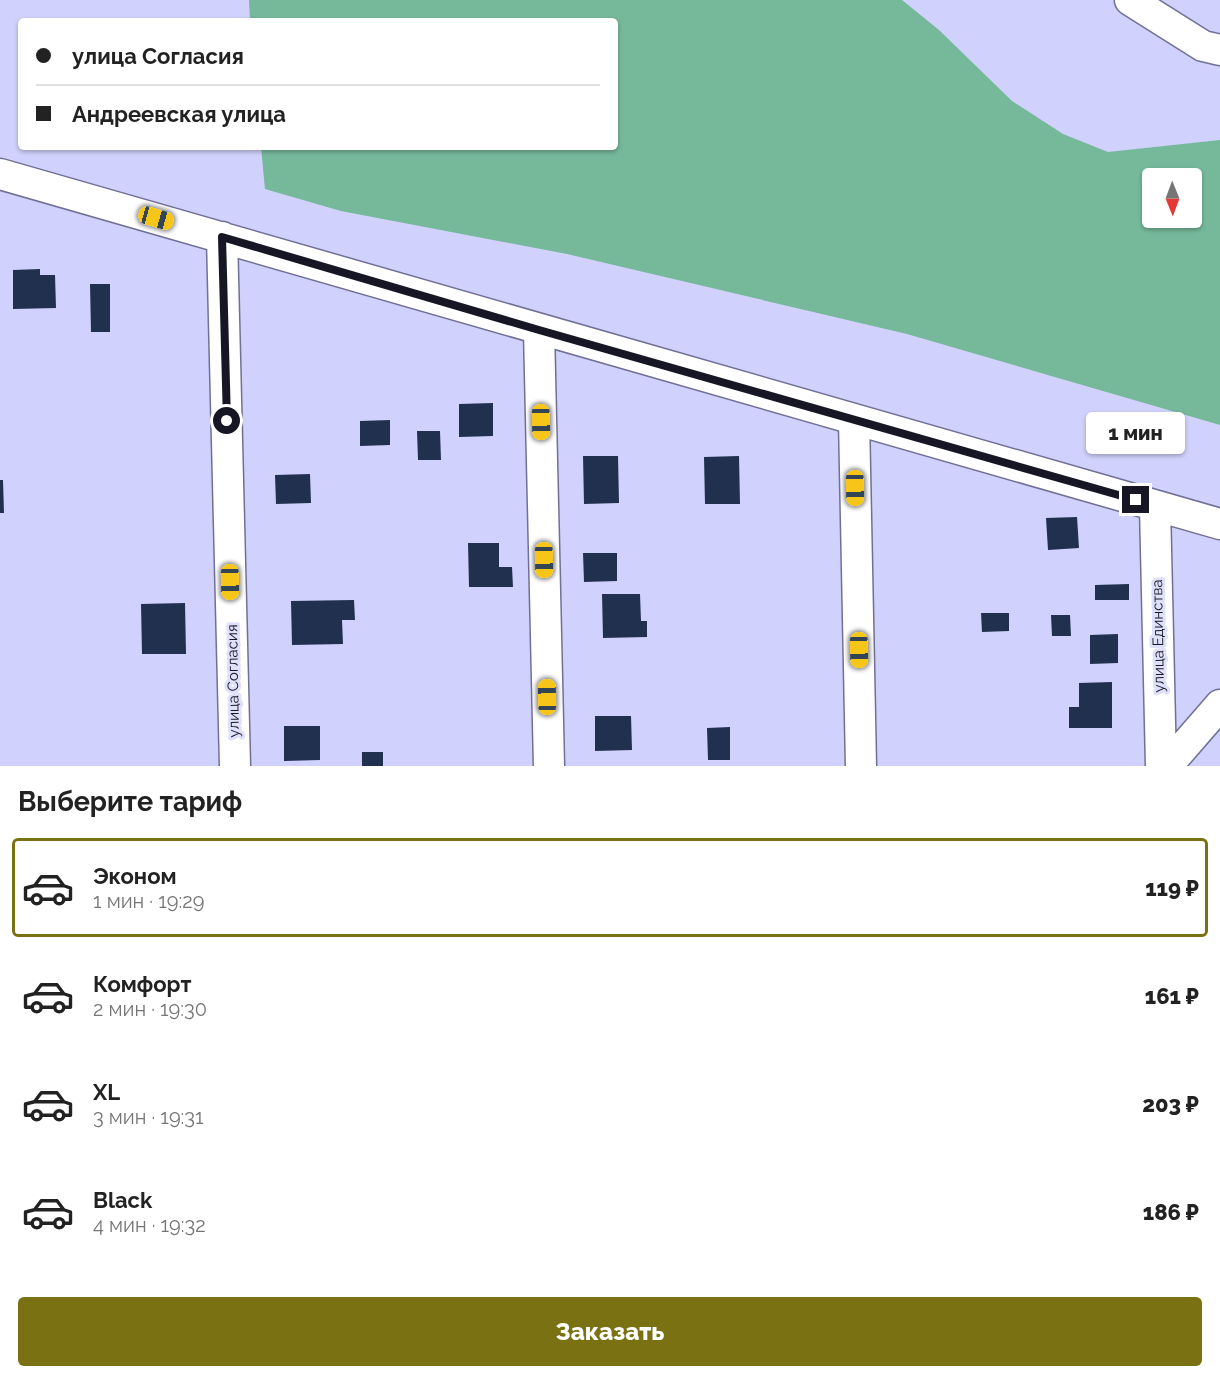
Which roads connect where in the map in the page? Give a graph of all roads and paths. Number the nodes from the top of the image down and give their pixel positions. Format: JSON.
{"nodes":[{"id":1,"x":1130,"y":0,"type":"edge"},
{"id":2,"x":1220,"y":50,"type":"edge"},
{"id":3,"x":0,"y":174,"type":"edge"},
{"id":4,"x":222,"y":237,"type":"junction"},
{"id":5,"x":539,"y":330,"type":"junction"},
{"id":6,"x":854,"y":418,"type":"junction"},
{"id":7,"x":1155,"y":506,"type":"junction"},
{"id":8,"x":1220,"y":524,"type":"edge"},
{"id":9,"x":1220,"y":705,"type":"edge"},
{"id":10,"x":235,"y":766,"type":"edge"},
{"id":11,"x":549,"y":766,"type":"edge"},
{"id":12,"x":861,"y":766,"type":"edge"},
{"id":13,"x":1161,"y":766,"type":"edge"},
{"id":14,"x":1167,"y":766,"type":"edge"}],
"edges":[{"from":1,"to":2,"type":"street"},
{"from":3,"to":4,"type":"street"},
{"from":4,"to":5,"type":"street"},
{"from":4,"to":10,"type":"street","name":"улица Согласия"},
{"from":5,"to":6,"type":"street"},
{"from":5,"to":11,"type":"street"},
{"from":6,"to":7,"type":"street"},
{"from":6,"to":12,"type":"street"},
{"from":7,"to":8,"type":"street"},
{"from":7,"to":13,"type":"street","name":"улица Единства"},
{"from":9,"to":14,"type":"street"}]}
